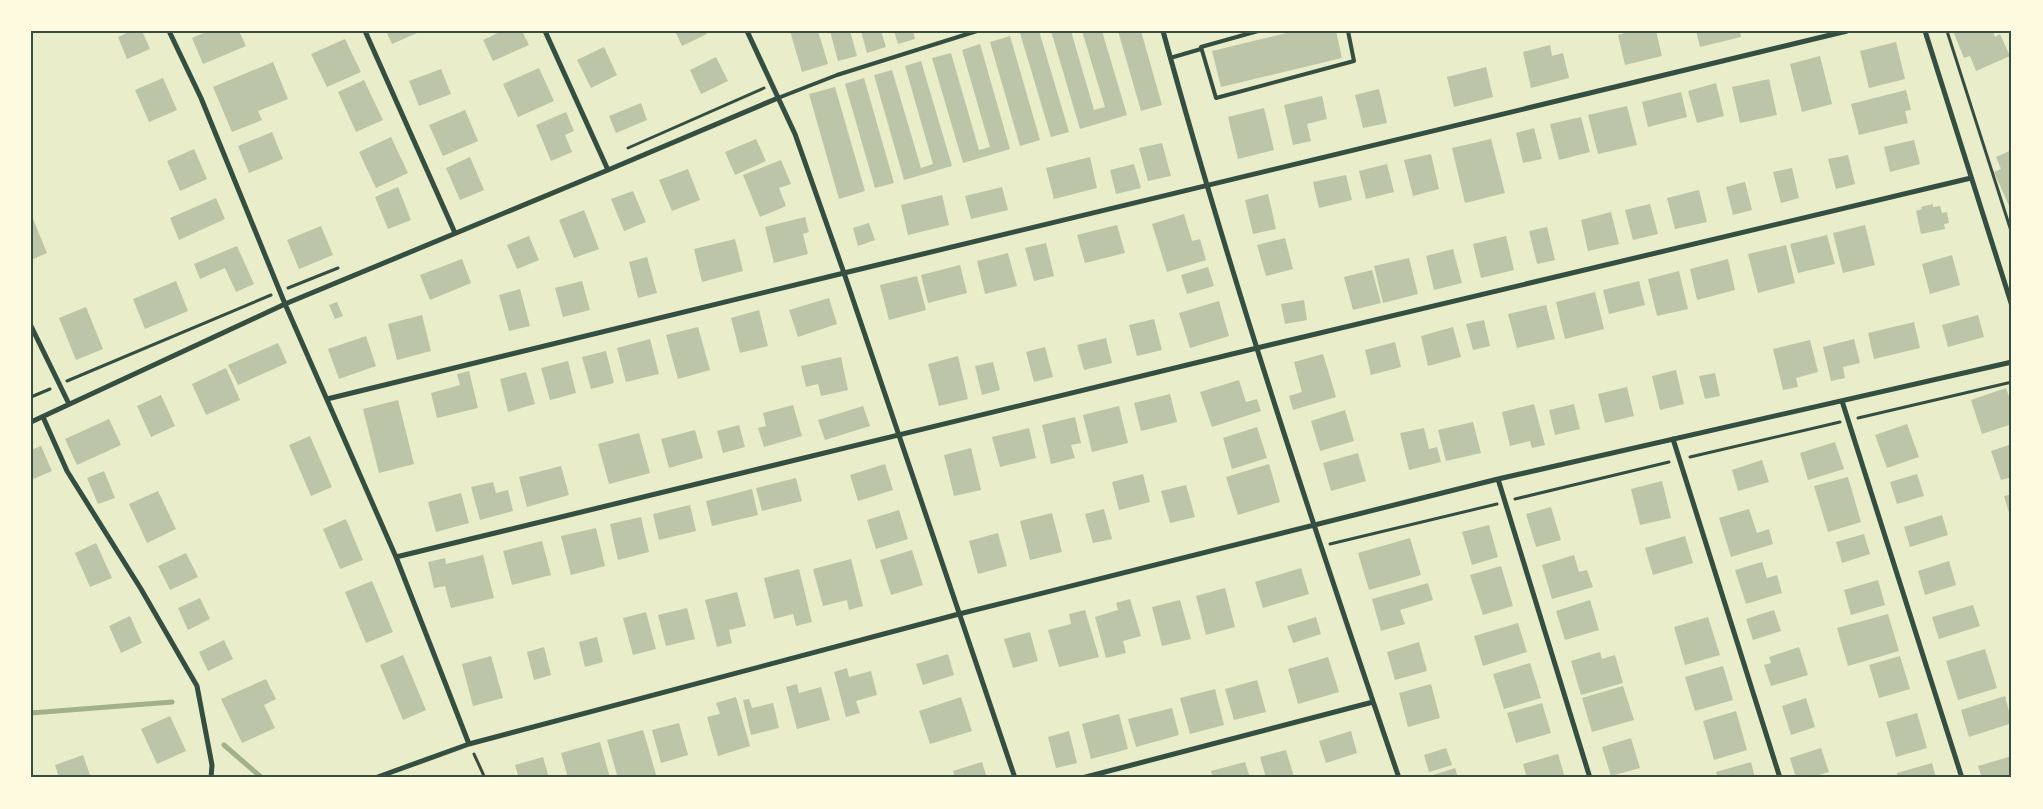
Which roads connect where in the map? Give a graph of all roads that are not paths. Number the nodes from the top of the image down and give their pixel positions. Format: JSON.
{"nodes":[{"id":1,"x":169,"y":31,"type":"edge"},
{"id":2,"x":365,"y":31,"type":"edge"},
{"id":3,"x":545,"y":31,"type":"edge"},
{"id":4,"x":746,"y":31,"type":"edge"},
{"id":5,"x":977,"y":31,"type":"edge"},
{"id":6,"x":1163,"y":31,"type":"edge"},
{"id":7,"x":1258,"y":31,"type":"edge"},
{"id":8,"x":1348,"y":31,"type":"edge"},
{"id":9,"x":1846,"y":31,"type":"edge"},
{"id":10,"x":1925,"y":31,"type":"edge"},
{"id":11,"x":1201,"y":49,"type":"junction"},
{"id":12,"x":1170,"y":58,"type":"junction"},
{"id":13,"x":778,"y":98,"type":"junction"},
{"id":14,"x":608,"y":170,"type":"junction"},
{"id":15,"x":1971,"y":178,"type":"junction"},
{"id":16,"x":1206,"y":186,"type":"junction"},
{"id":17,"x":455,"y":233,"type":"junction"},
{"id":18,"x":844,"y":272,"type":"junction"},
{"id":19,"x":285,"y":304,"type":"junction"},
{"id":20,"x":2012,"y":306,"type":"edge"},
{"id":21,"x":31,"y":326,"type":"edge"},
{"id":22,"x":1257,"y":348,"type":"junction"},
{"id":23,"x":2012,"y":362,"type":"edge"},
{"id":24,"x":327,"y":399,"type":"junction"},
{"id":25,"x":1842,"y":401,"type":"junction"},
{"id":26,"x":69,"y":404,"type":"junction"},
{"id":27,"x":43,"y":417,"type":"junction"},
{"id":28,"x":31,"y":422,"type":"edge"},
{"id":29,"x":899,"y":436,"type":"junction"},
{"id":30,"x":1673,"y":439,"type":"junction"},
{"id":31,"x":1498,"y":479,"type":"junction"},
{"id":32,"x":1312,"y":525,"type":"junction"},
{"id":33,"x":396,"y":557,"type":"junction"},
{"id":34,"x":960,"y":614,"type":"junction"},
{"id":35,"x":1373,"y":702,"type":"junction"},
{"id":36,"x":469,"y":744,"type":"junction"},
{"id":37,"x":211,"y":778,"type":"edge"},
{"id":38,"x":375,"y":778,"type":"edge"},
{"id":39,"x":1015,"y":778,"type":"edge"},
{"id":40,"x":1082,"y":778,"type":"edge"},
{"id":41,"x":1399,"y":778,"type":"edge"},
{"id":42,"x":1590,"y":778,"type":"edge"},
{"id":43,"x":1780,"y":778,"type":"edge"},
{"id":44,"x":1962,"y":778,"type":"edge"}],
"edges":[{"from":1,"to":19,"type":"street"},
{"from":2,"to":17,"type":"street"},
{"from":3,"to":14,"type":"street"},
{"from":4,"to":13,"type":"street"},
{"from":5,"to":13,"type":"lane"},
{"from":6,"to":12,"type":"street"},
{"from":7,"to":11,"type":"lane"},
{"from":8,"to":11,"type":"lane"},
{"from":9,"to":16,"type":"street"},
{"from":10,"to":15,"type":"street"},
{"from":11,"to":12,"type":"lane"},
{"from":12,"to":16,"type":"street"},
{"from":13,"to":14,"type":"street"},
{"from":13,"to":18,"type":"street"},
{"from":14,"to":17,"type":"street"},
{"from":15,"to":20,"type":"street"},
{"from":15,"to":22,"type":"street"},
{"from":16,"to":18,"type":"street"},
{"from":16,"to":22,"type":"street"},
{"from":17,"to":19,"type":"street"},
{"from":18,"to":24,"type":"street"},
{"from":18,"to":29,"type":"street"},
{"from":19,"to":24,"type":"street"},
{"from":19,"to":26,"type":"street"},
{"from":21,"to":26,"type":"street"},
{"from":22,"to":29,"type":"street"},
{"from":22,"to":32,"type":"street"},
{"from":23,"to":25,"type":"street"},
{"from":24,"to":33,"type":"street"},
{"from":25,"to":30,"type":"street"},
{"from":25,"to":44,"type":"street"},
{"from":26,"to":27,"type":"street"},
{"from":27,"to":28,"type":"street"},
{"from":27,"to":37,"type":"street"},
{"from":29,"to":33,"type":"street"},
{"from":29,"to":34,"type":"street"},
{"from":30,"to":31,"type":"street"},
{"from":30,"to":43,"type":"street"},
{"from":31,"to":32,"type":"street"},
{"from":31,"to":42,"type":"street"},
{"from":32,"to":34,"type":"street"},
{"from":32,"to":35,"type":"street"},
{"from":33,"to":36,"type":"street"},
{"from":34,"to":36,"type":"street"},
{"from":34,"to":39,"type":"street"},
{"from":35,"to":40,"type":"street"},
{"from":35,"to":41,"type":"street"},
{"from":36,"to":38,"type":"street"}]}
